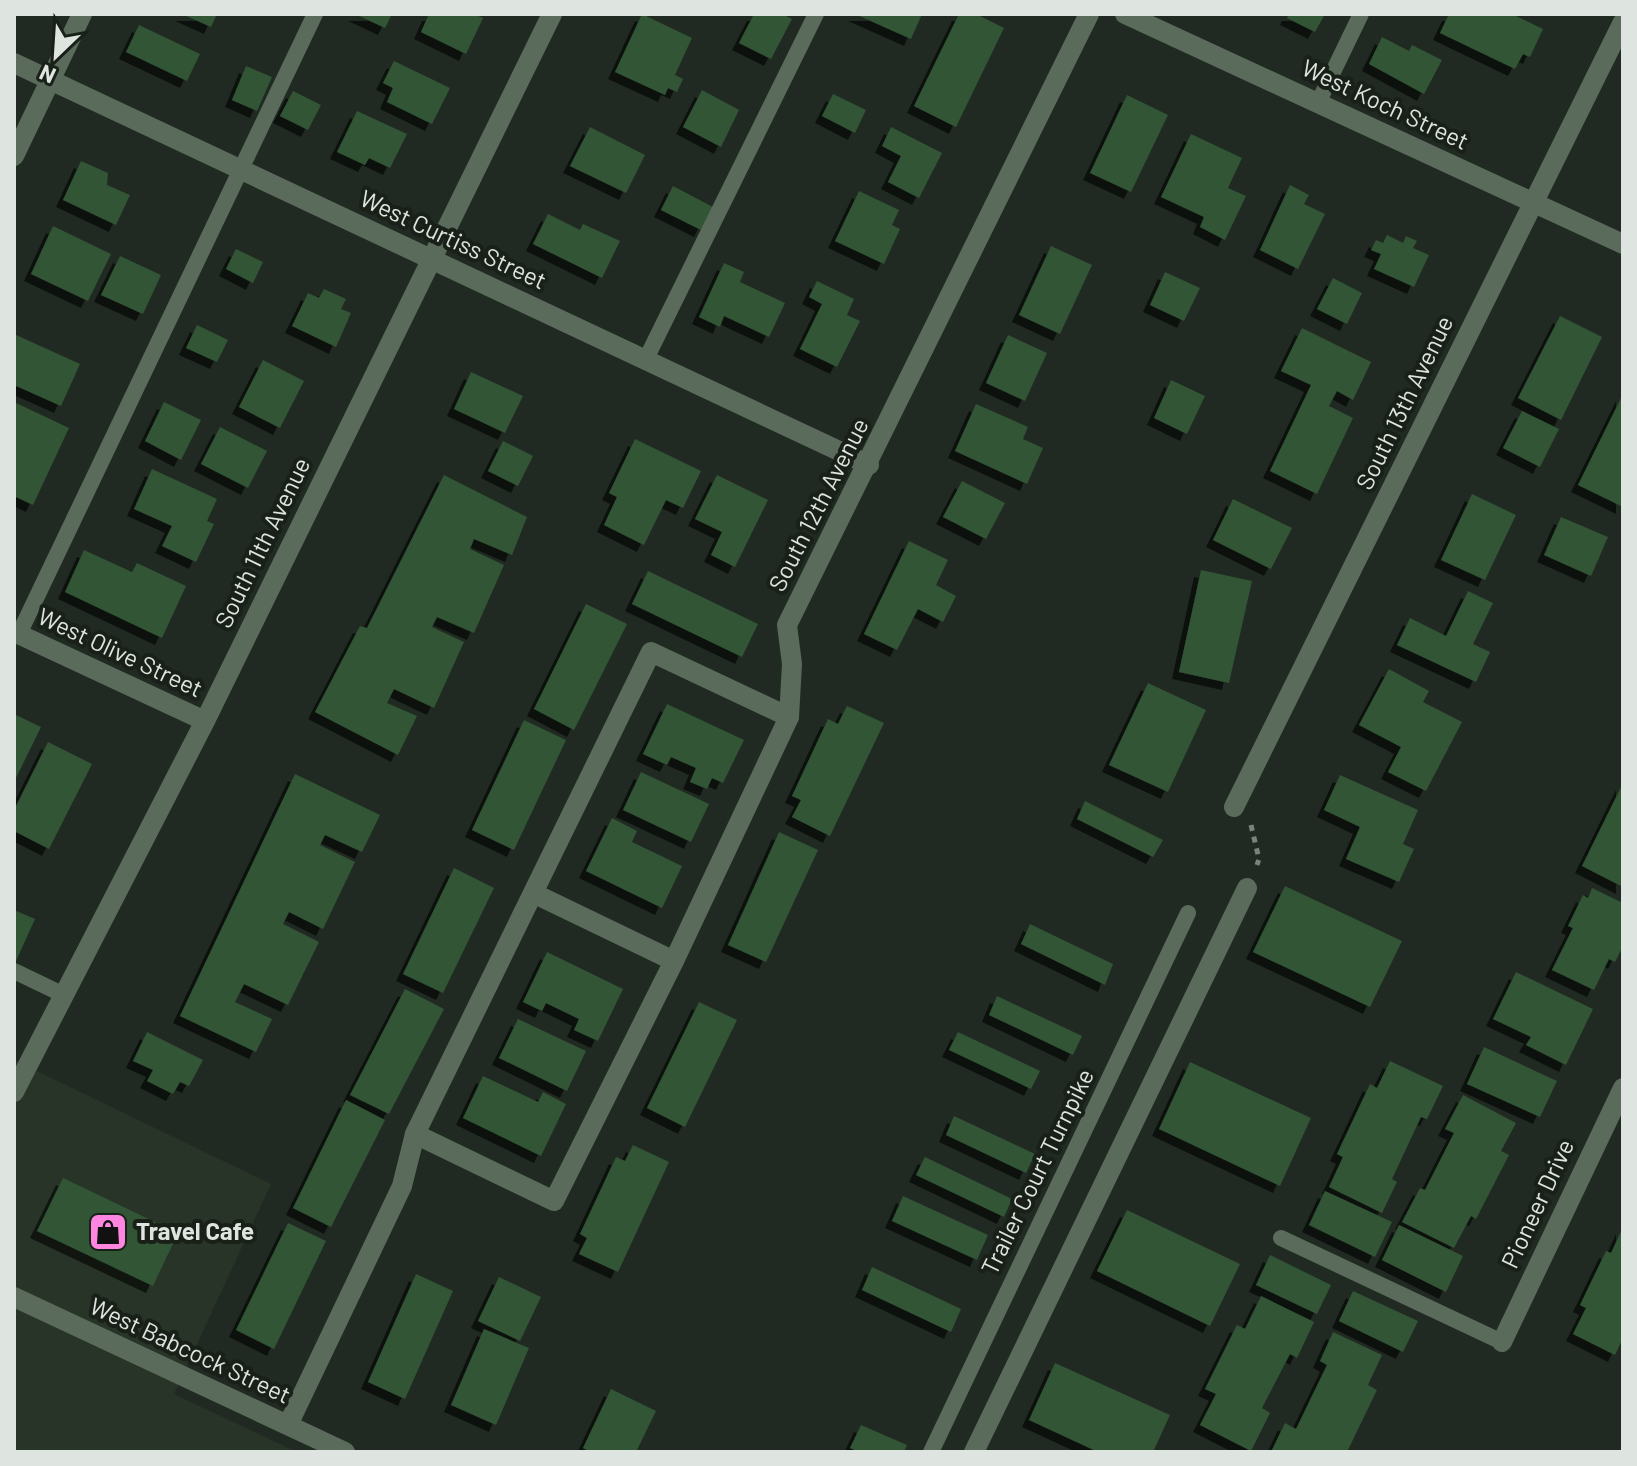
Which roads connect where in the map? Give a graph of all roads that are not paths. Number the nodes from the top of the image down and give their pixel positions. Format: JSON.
{"nodes":[{"id":1,"x":82,"y":14,"type":"edge"},
{"id":2,"x":315,"y":14,"type":"edge"},
{"id":3,"x":552,"y":14,"type":"edge"},
{"id":4,"x":816,"y":14,"type":"edge"},
{"id":5,"x":1089,"y":14,"type":"edge"},
{"id":6,"x":1125,"y":14,"type":"edge"},
{"id":7,"x":1361,"y":14,"type":"edge"},
{"id":8,"x":1623,"y":22,"type":"edge"},
{"id":9,"x":14,"y":63,"type":"edge"},
{"id":10,"x":50,"y":80,"type":"junction"},
{"id":11,"x":1318,"y":103,"type":"junction"},
{"id":12,"x":14,"y":156,"type":"edge"},
{"id":13,"x":240,"y":169,"type":"junction"},
{"id":14,"x":1533,"y":202,"type":"junction"},
{"id":15,"x":1623,"y":244,"type":"edge"},
{"id":16,"x":430,"y":258,"type":"junction"},
{"id":17,"x":646,"y":359,"type":"junction"},
{"id":18,"x":869,"y":465,"type":"junction"},
{"id":19,"x":16,"y":633,"type":"edge"},
{"id":20,"x":789,"y":717,"type":"junction"},
{"id":21,"x":205,"y":721,"type":"junction"},
{"id":22,"x":1234,"y":807,"type":"road end"},
{"id":23,"x":1247,"y":888,"type":"road end"},
{"id":24,"x":535,"y":894,"type":"junction"},
{"id":25,"x":1188,"y":913,"type":"dead end"},
{"id":26,"x":674,"y":961,"type":"junction"},
{"id":27,"x":14,"y":971,"type":"edge"},
{"id":28,"x":64,"y":995,"type":"junction"},
{"id":29,"x":1623,"y":1088,"type":"edge"},
{"id":30,"x":14,"y":1092,"type":"edge"},
{"id":31,"x":415,"y":1134,"type":"junction"},
{"id":32,"x":1281,"y":1238,"type":"dead end"},
{"id":33,"x":14,"y":1297,"type":"edge"},
{"id":34,"x":1502,"y":1342,"type":"joint"},
{"id":35,"x":288,"y":1425,"type":"junction"},
{"id":36,"x":345,"y":1452,"type":"edge"},
{"id":37,"x":931,"y":1452,"type":"edge"},
{"id":38,"x":974,"y":1452,"type":"edge"}],
"edges":[{"from":1,"to":10,"type":"street"},
{"from":2,"to":13,"type":"lane"},
{"from":3,"to":16,"type":"street","name":"South 11th Avenue"},
{"from":4,"to":17,"type":"lane"},
{"from":5,"to":18,"type":"street","name":"South 12th Avenue"},
{"from":6,"to":11,"type":"street","name":"West Koch Street"},
{"from":7,"to":11,"type":"lane"},
{"from":8,"to":14,"type":"street","name":"South 13th Avenue"},
{"from":9,"to":10,"type":"street","name":"West Curtiss Street"},
{"from":10,"to":12,"type":"street"},
{"from":10,"to":13,"type":"street","name":"West Curtiss Street"},
{"from":11,"to":14,"type":"street","name":"West Koch Street"},
{"from":13,"to":16,"type":"street","name":"West Curtiss Street"},
{"from":13,"to":19,"type":"lane"},
{"from":14,"to":15,"type":"street","name":"West Koch Street"},
{"from":14,"to":22,"type":"street","name":"South 13th Avenue"},
{"from":16,"to":17,"type":"street","name":"West Curtiss Street"},
{"from":16,"to":21,"type":"street","name":"South 11th Avenue"},
{"from":17,"to":18,"type":"street","name":"West Curtiss Street"},
{"from":18,"to":20,"type":"street","name":"South 12th Avenue"},
{"from":19,"to":21,"type":"street","name":"West Olive Street"},
{"from":20,"to":24,"type":"street"},
{"from":20,"to":26,"type":"street","name":"South 12th Avenue"},
{"from":21,"to":28,"type":"street","name":"South 11th Avenue"},
{"from":23,"to":38,"type":"street"},
{"from":24,"to":26,"type":"street"},
{"from":24,"to":31,"type":"street"},
{"from":25,"to":37,"type":"lane","name":"Trailer Court Turnpike"},
{"from":26,"to":31,"type":"street","name":"South 12th Avenue"},
{"from":27,"to":28,"type":"lane"},
{"from":28,"to":30,"type":"street","name":"South 11th Avenue"},
{"from":29,"to":34,"type":"street","name":"Pioneer Drive"},
{"from":31,"to":35,"type":"street"},
{"from":32,"to":34,"type":"lane"},
{"from":33,"to":35,"type":"street","name":"West Babcock Street"},
{"from":35,"to":36,"type":"street","name":"West Babcock Street"}]}
